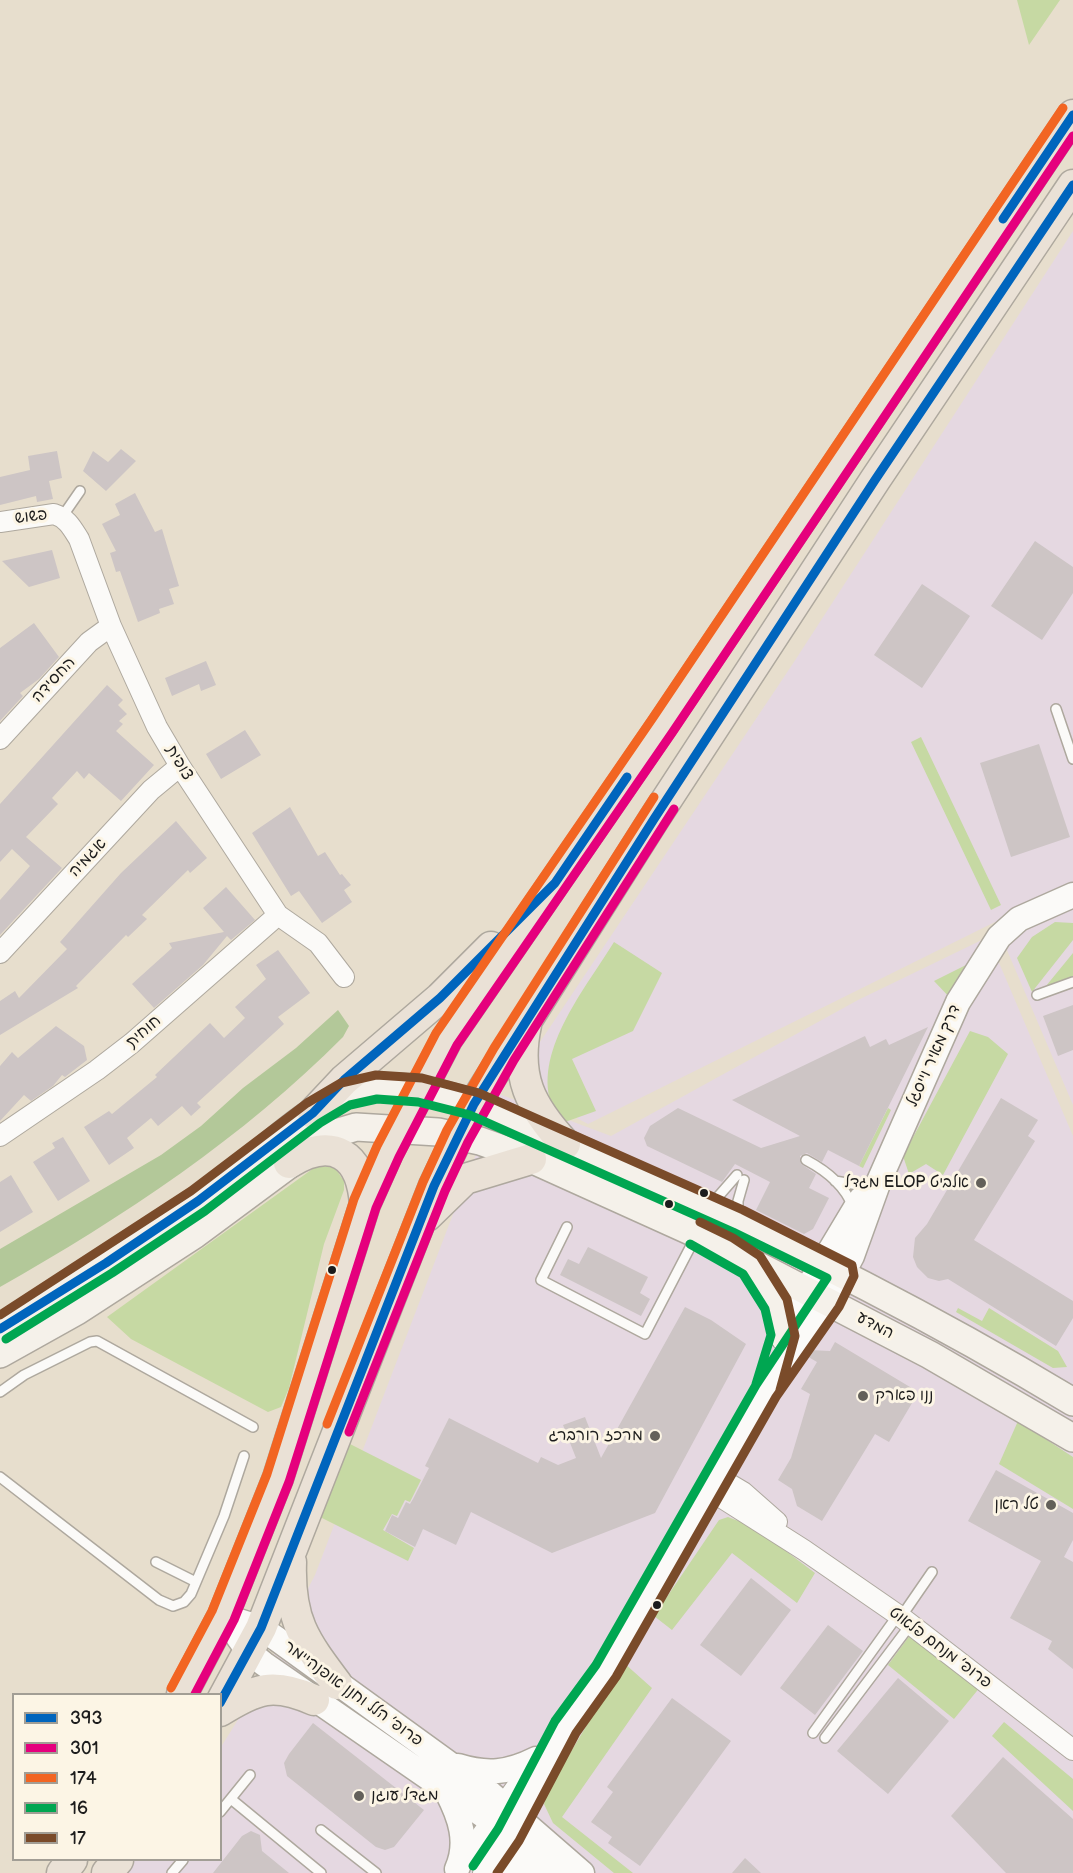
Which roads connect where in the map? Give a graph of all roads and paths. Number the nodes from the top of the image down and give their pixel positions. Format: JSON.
{"nodes":[{"id":1,"x":1073,"y":115,"type":"edge"},
{"id":2,"x":1073,"y":185,"type":"edge"},
{"id":3,"x":80,"y":491,"type":"dead end"},
{"id":4,"x":62,"y":517,"type":"junction"},
{"id":5,"x":0,"y":522,"type":"edge"},
{"id":6,"x":111,"y":626,"type":"junction"},
{"id":7,"x":1056,"y":709,"type":"dead end"},
{"id":8,"x":0,"y":739,"type":"edge"},
{"id":9,"x":1073,"y":759,"type":"edge"},
{"id":10,"x":180,"y":766,"type":"junction"},
{"id":11,"x":555,"y":883,"type":"junction"},
{"id":12,"x":1073,"y":895,"type":"edge"},
{"id":13,"x":278,"y":915,"type":"junction"},
{"id":14,"x":0,"y":953,"type":"edge"},
{"id":15,"x":344,"y":977,"type":"dead end"},
{"id":16,"x":1073,"y":982,"type":"edge"},
{"id":17,"x":1037,"y":995,"type":"dead end"},
{"id":18,"x":528,"y":1017,"type":"junction"},
{"id":19,"x":420,"y":1090,"type":"junction"},
{"id":20,"x":474,"y":1104,"type":"junction"},
{"id":21,"x":313,"y":1113,"type":"junction"},
{"id":22,"x":401,"y":1130,"type":"junction"},
{"id":23,"x":0,"y":1136,"type":"edge"},
{"id":24,"x":457,"y":1136,"type":"junction"},
{"id":25,"x":565,"y":1144,"type":"junction"},
{"id":26,"x":531,"y":1159,"type":"junction"},
{"id":27,"x":806,"y":1160,"type":"dead end"},
{"id":28,"x":290,"y":1163,"type":"junction"},
{"id":29,"x":835,"y":1181,"type":"junction"},
{"id":30,"x":875,"y":1184,"type":"junction"},
{"id":31,"x":365,"y":1204,"type":"junction"},
{"id":32,"x":708,"y":1208,"type":"junction"},
{"id":33,"x":853,"y":1210,"type":"junction"},
{"id":34,"x":738,"y":1221,"type":"junction"},
{"id":35,"x":418,"y":1225,"type":"junction"},
{"id":36,"x":567,"y":1227,"type":"dead end"},
{"id":37,"x":697,"y":1233,"type":"junction"},
{"id":38,"x":728,"y":1249,"type":"junction"},
{"id":39,"x":833,"y":1268,"type":"junction"},
{"id":40,"x":818,"y":1295,"type":"junction"},
{"id":41,"x":0,"y":1329,"type":"edge"},
{"id":42,"x":783,"y":1335,"type":"junction"},
{"id":43,"x":0,"y":1353,"type":"edge"},
{"id":44,"x":766,"y":1391,"type":"junction"},
{"id":45,"x":0,"y":1392,"type":"edge"},
{"id":46,"x":1072,"y":1400,"type":"edge"},
{"id":47,"x":253,"y":1427,"type":"dead end"},
{"id":48,"x":1073,"y":1438,"type":"edge"},
{"id":49,"x":244,"y":1456,"type":"dead end"},
{"id":50,"x":0,"y":1477,"type":"edge"},
{"id":51,"x":712,"y":1483,"type":"junction"},
{"id":52,"x":292,"y":1551,"type":"junction"},
{"id":53,"x":156,"y":1562,"type":"dead end"},
{"id":54,"x":932,"y":1572,"type":"dead end"},
{"id":55,"x":196,"y":1582,"type":"junction"},
{"id":56,"x":223,"y":1616,"type":"junction"},
{"id":57,"x":904,"y":1619,"type":"junction"},
{"id":58,"x":255,"y":1639,"type":"junction"},
{"id":59,"x":326,"y":1692,"type":"junction"},
{"id":60,"x":183,"y":1693,"type":"edge"},
{"id":61,"x":222,"y":1700,"type":"edge"},
{"id":62,"x":222,"y":1710,"type":"edge"},
{"id":63,"x":566,"y":1726,"type":"junction"},
{"id":64,"x":813,"y":1732,"type":"dead end"},
{"id":65,"x":825,"y":1738,"type":"dead end"},
{"id":66,"x":1073,"y":1750,"type":"edge"},
{"id":67,"x":536,"y":1760,"type":"junction"},
{"id":68,"x":446,"y":1762,"type":"junction"},
{"id":69,"x":250,"y":1775,"type":"dead end"},
{"id":70,"x":446,"y":1790,"type":"junction"},
{"id":71,"x":231,"y":1799,"type":"junction"},
{"id":72,"x":222,"y":1810,"type":"edge"},
{"id":73,"x":505,"y":1819,"type":"junction"},
{"id":74,"x":321,"y":1830,"type":"dead end"},
{"id":75,"x":117,"y":1861,"type":"edge"},
{"id":76,"x":182,"y":1861,"type":"edge"},
{"id":77,"x":553,"y":1868,"type":"edge"},
{"id":78,"x":456,"y":1871,"type":"edge"},
{"id":79,"x":107,"y":1873,"type":"edge"},
{"id":80,"x":172,"y":1873,"type":"edge"},
{"id":81,"x":321,"y":1873,"type":"edge"},
{"id":82,"x":376,"y":1873,"type":"edge"},
{"id":83,"x":483,"y":1873,"type":"edge"},
{"id":84,"x":492,"y":1873,"type":"edge"},
{"id":85,"x":582,"y":1873,"type":"edge"}],
"edges":[{"from":1,"to":11,"type":"main road"},
{"from":2,"to":18,"type":"main road"},
{"from":3,"to":4,"type":"lane"},
{"from":4,"to":5,"type":"street","name":"פשוש"},
{"from":4,"to":6,"type":"street","name":"צופית"},
{"from":6,"to":8,"type":"street","name":"החסידה"},
{"from":6,"to":10,"type":"street","name":"צופית"},
{"from":7,"to":9,"type":"lane"},
{"from":10,"to":13,"type":"street","name":"צופית"},
{"from":10,"to":14,"type":"street","name":"אגמיה"},
{"from":11,"to":19,"type":"main road"},
{"from":11,"to":21,"type":"main road"},
{"from":12,"to":30,"type":"street","name":"דרך מאיר וייסגל"},
{"from":13,"to":15,"type":"street","name":"צופית"},
{"from":13,"to":23,"type":"street","name":"חוחית"},
{"from":16,"to":17,"type":"lane"},
{"from":18,"to":20,"type":"main road"},
{"from":18,"to":25,"type":"main road"},
{"from":19,"to":20,"type":"main road","name":"המדע"},
{"from":19,"to":21,"type":"main road","name":"המדע"},
{"from":19,"to":22,"type":"main road"},
{"from":20,"to":24,"type":"main road"},
{"from":20,"to":25,"type":"main road","name":"המדע"},
{"from":21,"to":41,"type":"main road","name":"המדע"},
{"from":22,"to":24,"type":"main road","name":"המדע"},
{"from":22,"to":28,"type":"main road","name":"המדע"},
{"from":22,"to":31,"type":"main road"},
{"from":24,"to":26,"type":"main road","name":"המדע"},
{"from":24,"to":35,"type":"main road"},
{"from":25,"to":32,"type":"main road","name":"המדע"},
{"from":26,"to":35,"type":"main road"},
{"from":26,"to":37,"type":"main road","name":"המדע"},
{"from":27,"to":29,"type":"lane"},
{"from":28,"to":31,"type":"main road"},
{"from":28,"to":43,"type":"main road","name":"המדע"},
{"from":29,"to":30,"type":"lane"},
{"from":29,"to":33,"type":"lane"},
{"from":30,"to":33,"type":"street","name":"דרך מאיר וייסגל"},
{"from":30,"to":39,"type":"street","name":"דרך מאיר וייסגל"},
{"from":31,"to":56,"type":"main road"},
{"from":32,"to":34,"type":"main road","name":"המדע"},
{"from":32,"to":34,"type":"lane"},
{"from":33,"to":39,"type":"street","name":"דרך מאיר וייסגל"},
{"from":34,"to":39,"type":"main road","name":"המדע"},
{"from":35,"to":52,"type":"main road"},
{"from":36,"to":37,"type":"lane"},
{"from":37,"to":38,"type":"main road","name":"המדע"},
{"from":38,"to":40,"type":"main road","name":"המדע"},
{"from":38,"to":42,"type":"main road"},
{"from":39,"to":40,"type":"street"},
{"from":39,"to":46,"type":"main road","name":"המדע"},
{"from":40,"to":42,"type":"street"},
{"from":40,"to":44,"type":"street"},
{"from":40,"to":48,"type":"main road","name":"המדע"},
{"from":42,"to":44,"type":"street"},
{"from":44,"to":51,"type":"street"},
{"from":45,"to":47,"type":"lane"},
{"from":49,"to":55,"type":"lane"},
{"from":50,"to":55,"type":"lane"},
{"from":51,"to":57,"type":"street","name":"פרופ׳ מנחם פלאוט"},
{"from":51,"to":63,"type":"street"},
{"from":52,"to":58,"type":"main road"},
{"from":52,"to":59,"type":"main road"},
{"from":53,"to":55,"type":"lane"},
{"from":54,"to":57,"type":"lane"},
{"from":56,"to":58,"type":"street","name":"פרופ׳ הלל וחנן אופנהיימר"},
{"from":56,"to":60,"type":"main road"},
{"from":57,"to":64,"type":"lane"},
{"from":57,"to":65,"type":"lane"},
{"from":57,"to":66,"type":"street","name":"פרופ׳ מנחם פלאוט"},
{"from":58,"to":59,"type":"street","name":"פרופ׳ הלל וחנן אופנהיימר"},
{"from":58,"to":61,"type":"main road"},
{"from":59,"to":62,"type":"main road"},
{"from":59,"to":68,"type":"street","name":"פרופ׳ הלל וחנן אופנהיימר"},
{"from":59,"to":70,"type":"street","name":"פרופ׳ הלל וחנן אופנהיימר"},
{"from":63,"to":67,"type":"street"},
{"from":63,"to":73,"type":"street"},
{"from":67,"to":68,"type":"street"},
{"from":67,"to":73,"type":"street"},
{"from":68,"to":73,"type":"street","name":"פרופ׳ הלל וחנן אופנהיימר"},
{"from":69,"to":71,"type":"lane"},
{"from":70,"to":73,"type":"street","name":"פרופ׳ הלל וחנן אופנהיימר"},
{"from":70,"to":78,"type":"street"},
{"from":71,"to":72,"type":"lane"},
{"from":71,"to":81,"type":"lane"},
{"from":73,"to":77,"type":"street","name":"פרופ׳ הלל וחנן אופנהיימר"},
{"from":73,"to":78,"type":"street"},
{"from":73,"to":83,"type":"street"},
{"from":73,"to":85,"type":"street","name":"פרופ׳ הלל וחנן אופנהיימר"},
{"from":74,"to":82,"type":"lane"},
{"from":75,"to":79,"type":"main road"},
{"from":76,"to":80,"type":"lane"},
{"from":77,"to":84,"type":"street"}]}
